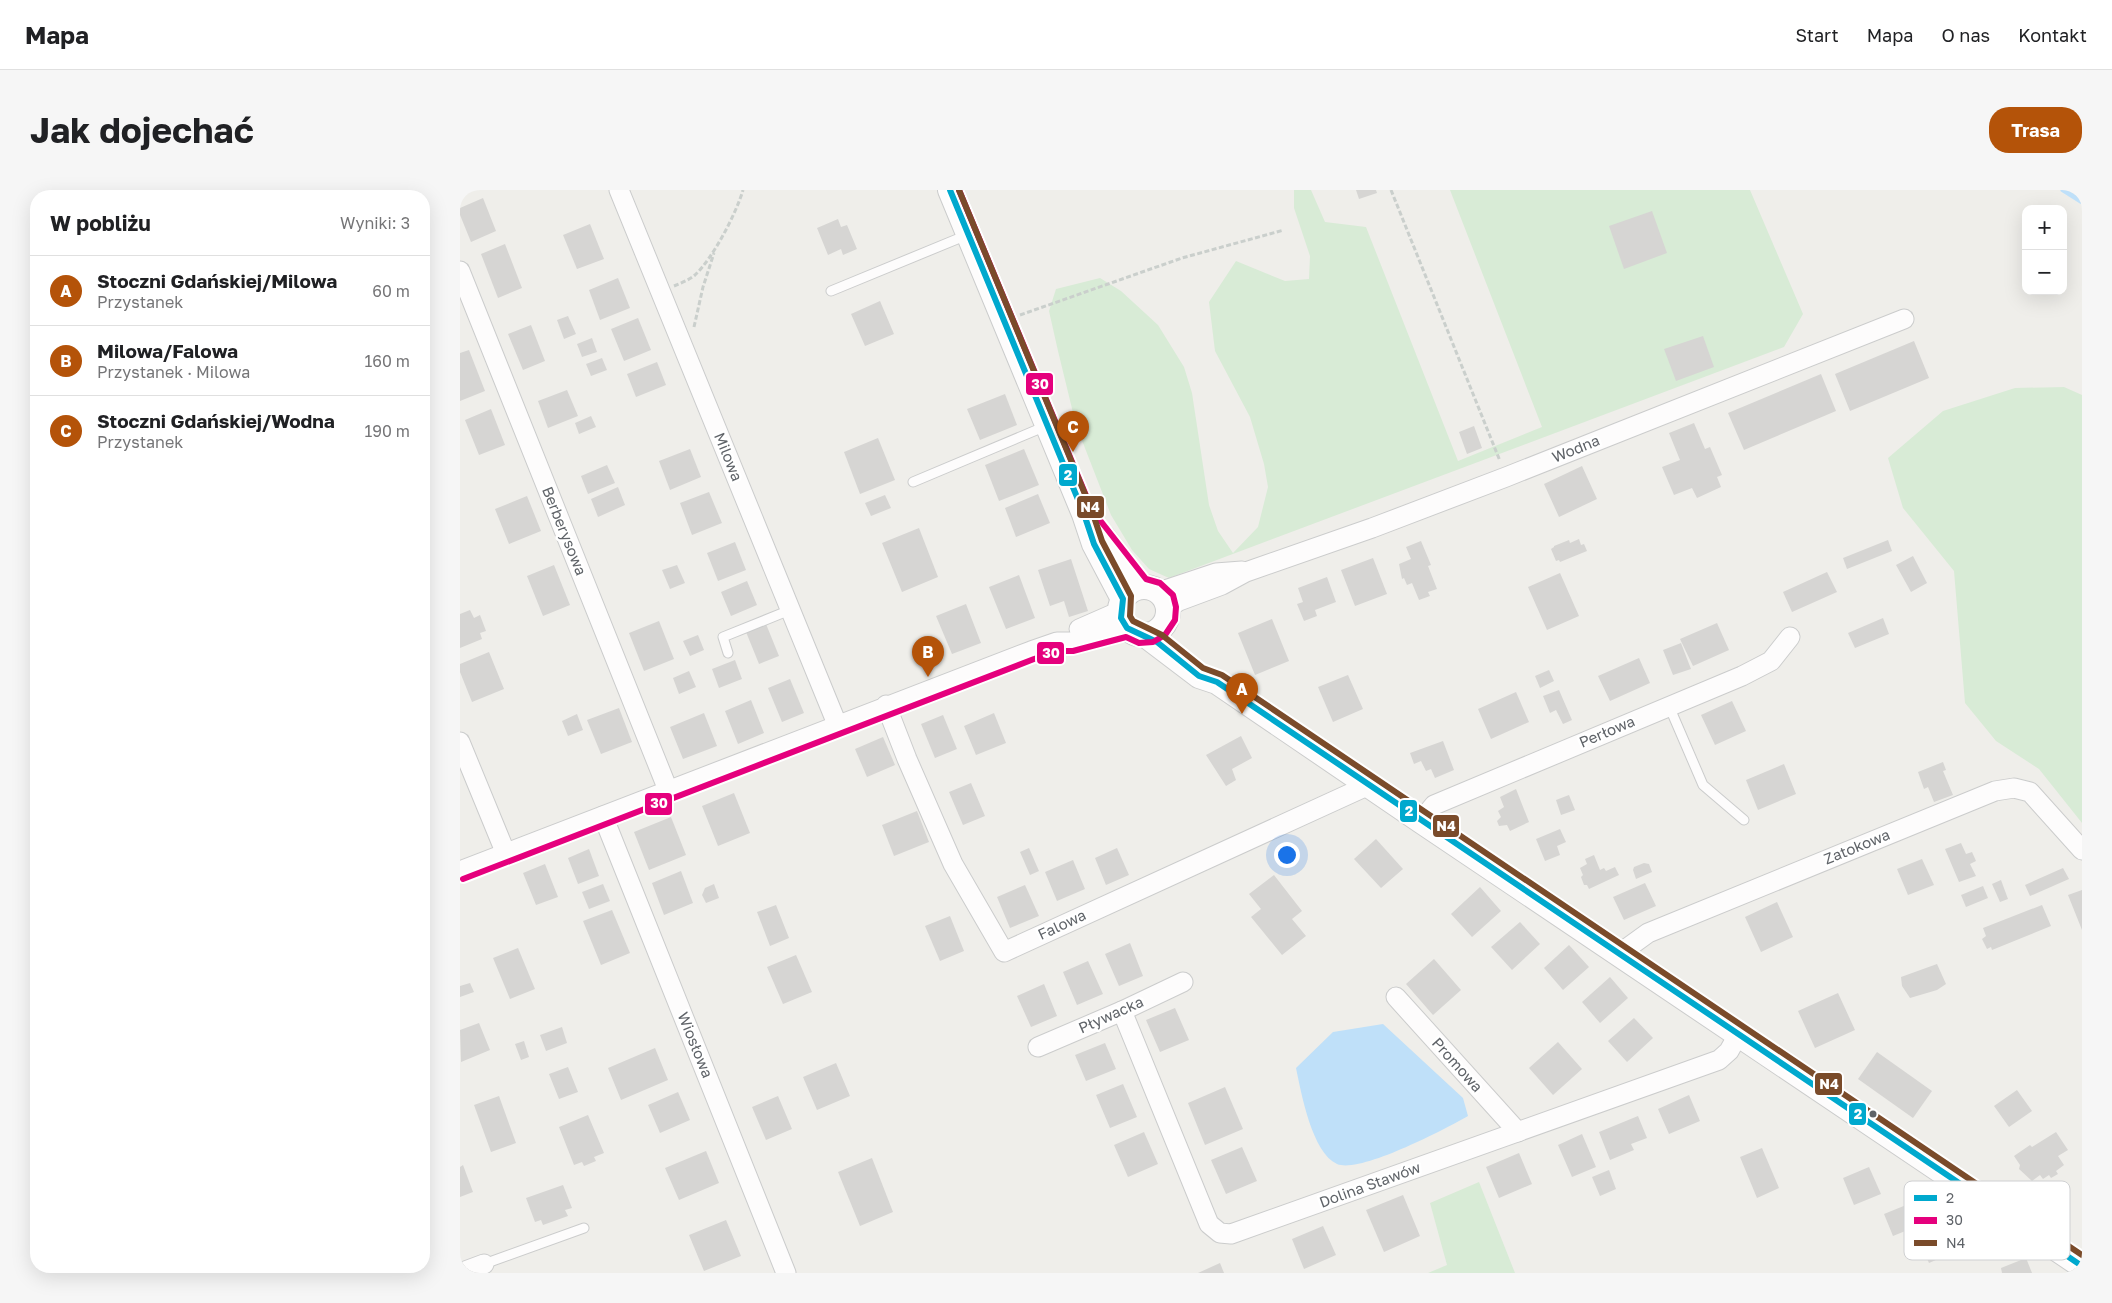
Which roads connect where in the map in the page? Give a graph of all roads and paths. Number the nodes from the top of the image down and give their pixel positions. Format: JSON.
{"nodes":[{"id":1,"x":619,"y":190,"type":"edge"},
{"id":2,"x":743,"y":190,"type":"edge"},
{"id":3,"x":950,"y":190,"type":"edge"},
{"id":4,"x":1392,"y":190,"type":"edge"},
{"id":5,"x":1284,"y":230,"type":"dead end"},
{"id":6,"x":968,"y":235,"type":"junction"},
{"id":7,"x":716,"y":248,"type":"junction"},
{"id":8,"x":460,"y":271,"type":"edge"},
{"id":9,"x":659,"y":287,"type":"junction"},
{"id":10,"x":831,"y":292,"type":"dead end"},
{"id":11,"x":1904,"y":319,"type":"dead end"},
{"id":12,"x":1003,"y":321,"type":"junction"},
{"id":13,"x":688,"y":360,"type":"junction"},
{"id":14,"x":1047,"y":426,"type":"junction"},
{"id":15,"x":1506,"y":477,"type":"junction"},
{"id":16,"x":913,"y":482,"type":"dead end"},
{"id":17,"x":790,"y":610,"type":"junction"},
{"id":18,"x":1144,"y":611,"type":"junction"},
{"id":19,"x":1790,"y":637,"type":"dead end"},
{"id":20,"x":728,"y":654,"type":"dead end"},
{"id":21,"x":886,"y":706,"type":"junction"},
{"id":22,"x":1670,"y":706,"type":"junction"},
{"id":23,"x":837,"y":724,"type":"junction"},
{"id":24,"x":460,"y":742,"type":"edge"},
{"id":25,"x":1369,"y":785,"type":"junction"},
{"id":26,"x":668,"y":790,"type":"junction"},
{"id":27,"x":603,"y":816,"type":"junction"},
{"id":28,"x":1744,"y":820,"type":"dead end"},
{"id":29,"x":1421,"y":821,"type":"junction"},
{"id":30,"x":2082,"y":850,"type":"edge"},
{"id":31,"x":506,"y":854,"type":"junction"},
{"id":32,"x":460,"y":871,"type":"edge"},
{"id":33,"x":1619,"y":954,"type":"junction"},
{"id":34,"x":1183,"y":982,"type":"dead end"},
{"id":35,"x":1396,"y":997,"type":"dead end"},
{"id":36,"x":1122,"y":1011,"type":"junction"},
{"id":37,"x":1738,"y":1035,"type":"junction"},
{"id":38,"x":1038,"y":1047,"type":"dead end"},
{"id":39,"x":1518,"y":1132,"type":"junction"},
{"id":40,"x":1955,"y":1181,"type":"edge"},
{"id":41,"x":584,"y":1228,"type":"dead end"},
{"id":42,"x":2070,"y":1258,"type":"edge"},
{"id":43,"x":484,"y":1264,"type":"joint"},
{"id":44,"x":2082,"y":1266,"type":"edge"},
{"id":45,"x":460,"y":1272,"type":"edge"},
{"id":46,"x":786,"y":1273,"type":"edge"}],
"edges":[{"from":1,"to":9,"type":"street","name":"Milowa"},
{"from":2,"to":7,"type":"path"},
{"from":3,"to":6,"type":"street"},
{"from":4,"to":15,"type":"path"},
{"from":5,"to":12,"type":"path"},
{"from":6,"to":10,"type":"lane"},
{"from":6,"to":12,"type":"street"},
{"from":7,"to":9,"type":"path"},
{"from":7,"to":13,"type":"path"},
{"from":8,"to":26,"type":"street","name":"Berberysowa"},
{"from":9,"to":13,"type":"street","name":"Milowa"},
{"from":11,"to":15,"type":"street","name":"Wodna"},
{"from":12,"to":14,"type":"street"},
{"from":13,"to":17,"type":"street","name":"Milowa"},
{"from":14,"to":16,"type":"lane"},
{"from":14,"to":18,"type":"street"},
{"from":15,"to":18,"type":"street","name":"Wodna"},
{"from":17,"to":20,"type":"lane"},
{"from":17,"to":23,"type":"street","name":"Milowa"},
{"from":18,"to":21,"type":"street"},
{"from":18,"to":25,"type":"street"},
{"from":19,"to":22,"type":"street","name":"Perłowa"},
{"from":21,"to":23,"type":"street"},
{"from":21,"to":25,"type":"street","name":"Falowa"},
{"from":22,"to":28,"type":"lane"},
{"from":22,"to":29,"type":"street","name":"Perłowa"},
{"from":23,"to":26,"type":"street"},
{"from":24,"to":31,"type":"street"},
{"from":25,"to":29,"type":"street"},
{"from":26,"to":27,"type":"street"},
{"from":27,"to":31,"type":"street"},
{"from":27,"to":46,"type":"street","name":"Wiosłowa"},
{"from":29,"to":33,"type":"street"},
{"from":30,"to":33,"type":"street","name":"Zatokowa"},
{"from":31,"to":32,"type":"street"},
{"from":33,"to":37,"type":"street"},
{"from":34,"to":36,"type":"street","name":"Pływacka"},
{"from":35,"to":39,"type":"street","name":"Promowa"},
{"from":36,"to":38,"type":"street","name":"Pływacka"},
{"from":36,"to":39,"type":"street","name":"Dolina Stawów"},
{"from":37,"to":39,"type":"street","name":"Dolina Stawów"},
{"from":37,"to":40,"type":"street"},
{"from":41,"to":43,"type":"lane"},
{"from":42,"to":44,"type":"street"},
{"from":43,"to":45,"type":"street"}]}
